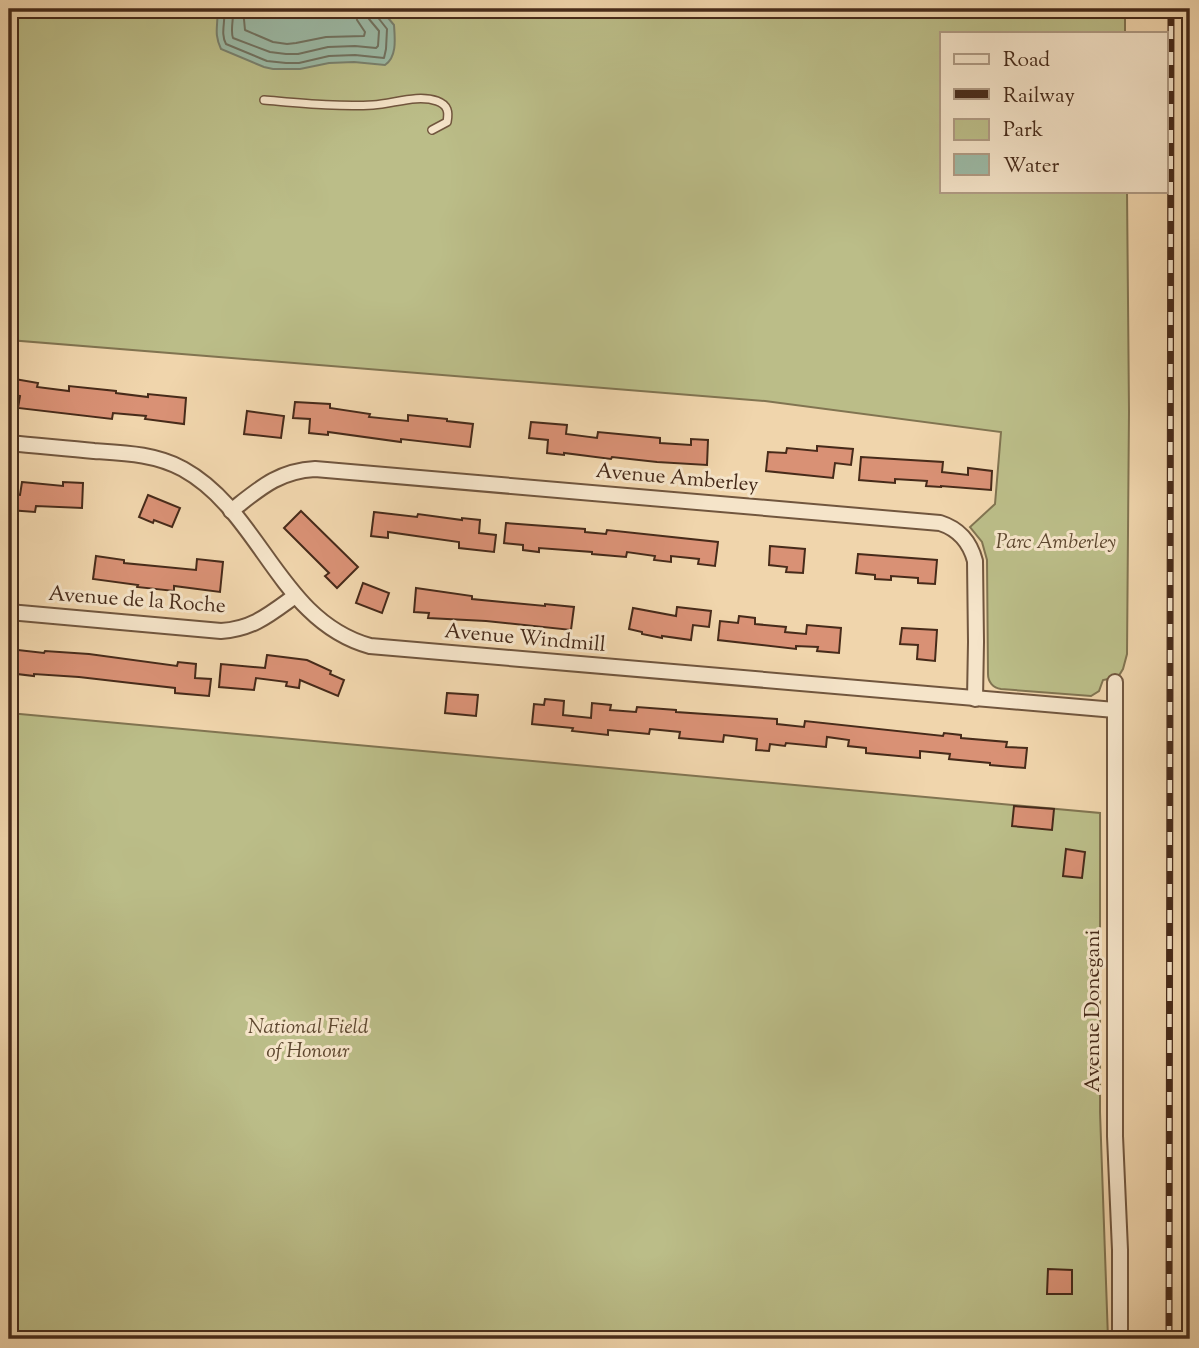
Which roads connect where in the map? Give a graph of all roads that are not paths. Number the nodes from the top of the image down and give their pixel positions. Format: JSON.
{"nodes":[{"id":1,"x":264,"y":100,"type":"dead end"},
{"id":2,"x":432,"y":130,"type":"dead end"},
{"id":3,"x":9,"y":443,"type":"edge"},
{"id":4,"x":231,"y":511,"type":"junction"},
{"id":5,"x":295,"y":596,"type":"junction"},
{"id":6,"x":9,"y":612,"type":"edge"},
{"id":7,"x":1115,"y":682,"type":"dead end"},
{"id":8,"x":975,"y":699,"type":"junction"},
{"id":9,"x":1115,"y":710,"type":"junction"},
{"id":10,"x":1120,"y":1339,"type":"edge"}],
"edges":[{"from":1,"to":2,"type":"lane"},
{"from":3,"to":4,"type":"street","name":"Avenue Windmill"},
{"from":4,"to":5,"type":"street","name":"Avenue Windmill"},
{"from":4,"to":8,"type":"street","name":"Avenue Amberley"},
{"from":5,"to":6,"type":"street","name":"Avenue de la Roche"},
{"from":5,"to":8,"type":"street","name":"Avenue Windmill"},
{"from":7,"to":9,"type":"street","name":"Avenue Donegani"},
{"from":8,"to":9,"type":"street","name":"Avenue Windmill"},
{"from":9,"to":10,"type":"street","name":"Avenue Donegani"}]}
